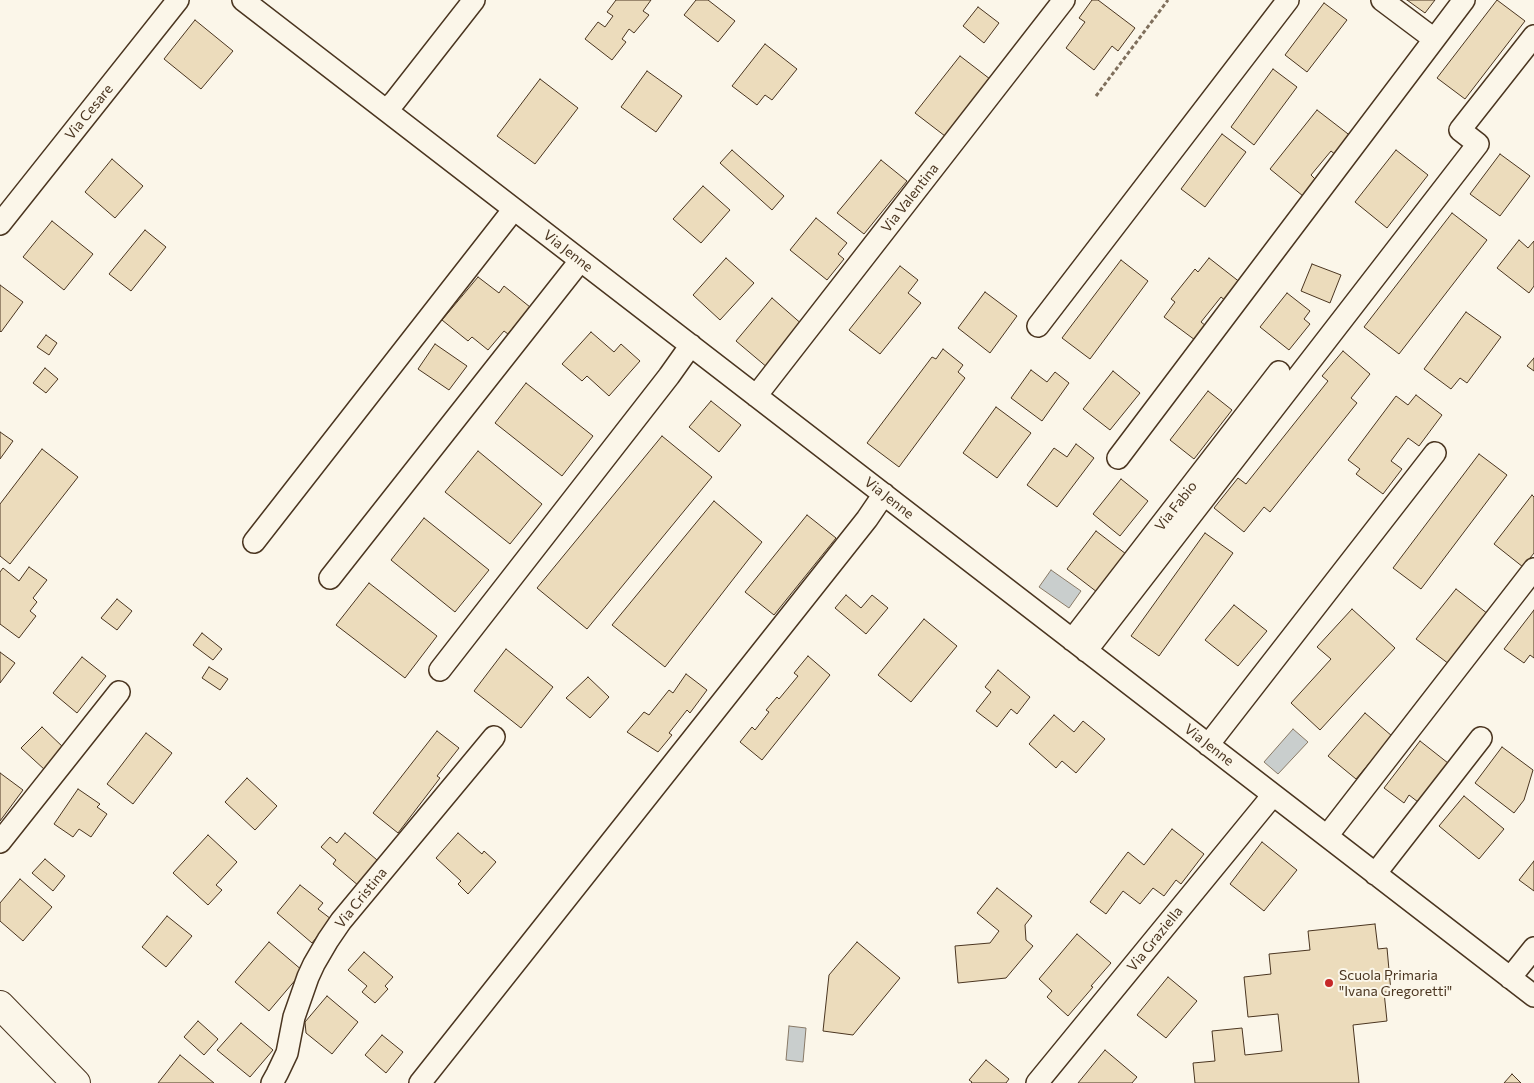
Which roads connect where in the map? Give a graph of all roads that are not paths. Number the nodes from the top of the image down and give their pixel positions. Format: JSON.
{"nodes":[{"id":1,"x":178,"y":0,"type":"edge"},
{"id":2,"x":243,"y":0,"type":"edge"},
{"id":3,"x":474,"y":0,"type":"edge"},
{"id":4,"x":1064,"y":0,"type":"edge"},
{"id":5,"x":1288,"y":0,"type":"edge"},
{"id":6,"x":1382,"y":0,"type":"edge"},
{"id":7,"x":1464,"y":0,"type":"edge"},
{"id":8,"x":1534,"y":36,"type":"edge"},
{"id":9,"x":1434,"y":39,"type":"junction"},
{"id":10,"x":386,"y":110,"type":"junction"},
{"id":11,"x":514,"y":209,"type":"junction"},
{"id":12,"x":0,"y":224,"type":"edge"},
{"id":13,"x":580,"y":261,"type":"junction"},
{"id":14,"x":1038,"y":326,"type":"dead end"},
{"id":15,"x":691,"y":346,"type":"junction"},
{"id":16,"x":1279,"y":372,"type":"dead end"},
{"id":17,"x":756,"y":396,"type":"junction"},
{"id":18,"x":1435,"y":453,"type":"dead end"},
{"id":19,"x":1118,"y":458,"type":"dead end"},
{"id":20,"x":884,"y":494,"type":"junction"},
{"id":21,"x":254,"y":542,"type":"dead end"},
{"id":22,"x":1534,"y":569,"type":"edge"},
{"id":23,"x":330,"y":578,"type":"dead end"},
{"id":24,"x":1079,"y":645,"type":"junction"},
{"id":25,"x":440,"y":670,"type":"dead end"},
{"id":26,"x":119,"y":692,"type":"dead end"},
{"id":27,"x":494,"y":738,"type":"dead end"},
{"id":28,"x":1481,"y":738,"type":"dead end"},
{"id":29,"x":1208,"y":745,"type":"junction"},
{"id":30,"x":1273,"y":795,"type":"junction"},
{"id":31,"x":1327,"y":836,"type":"junction"},
{"id":32,"x":0,"y":842,"type":"edge"},
{"id":33,"x":1375,"y":874,"type":"junction"},
{"id":34,"x":1534,"y":948,"type":"edge"},
{"id":35,"x":1510,"y":978,"type":"junction"},
{"id":36,"x":1534,"y":996,"type":"edge"},
{"id":37,"x":0,"y":1005,"type":"edge"},
{"id":38,"x":76,"y":1083,"type":"edge"},
{"id":39,"x":272,"y":1083,"type":"edge"},
{"id":40,"x":420,"y":1083,"type":"edge"},
{"id":41,"x":1037,"y":1083,"type":"edge"}],
"edges":[{"from":1,"to":12,"type":"street","name":"Via Cesare"},
{"from":2,"to":10,"type":"street","name":"Via Jenne"},
{"from":3,"to":10,"type":"street"},
{"from":4,"to":17,"type":"street","name":"Via Valentina"},
{"from":5,"to":14,"type":"street"},
{"from":6,"to":9,"type":"street"},
{"from":7,"to":9,"type":"street"},
{"from":8,"to":24,"type":"street"},
{"from":9,"to":19,"type":"street"},
{"from":10,"to":11,"type":"street","name":"Via Jenne"},
{"from":11,"to":13,"type":"street","name":"Via Jenne"},
{"from":11,"to":21,"type":"street"},
{"from":13,"to":15,"type":"street","name":"Via Jenne"},
{"from":13,"to":23,"type":"street"},
{"from":15,"to":17,"type":"street","name":"Via Jenne"},
{"from":15,"to":25,"type":"street"},
{"from":16,"to":24,"type":"street","name":"Via Fabio"},
{"from":17,"to":20,"type":"street","name":"Via Jenne"},
{"from":18,"to":29,"type":"street"},
{"from":20,"to":24,"type":"street","name":"Via Jenne"},
{"from":20,"to":40,"type":"street"},
{"from":22,"to":31,"type":"street"},
{"from":24,"to":29,"type":"street","name":"Via Jenne"},
{"from":26,"to":32,"type":"street"},
{"from":27,"to":39,"type":"street","name":"Via Cristina"},
{"from":28,"to":33,"type":"street"},
{"from":29,"to":30,"type":"street","name":"Via Jenne"},
{"from":30,"to":31,"type":"street","name":"Via Jenne"},
{"from":30,"to":41,"type":"street","name":"Via Graziella"},
{"from":31,"to":33,"type":"street","name":"Via Jenne"},
{"from":33,"to":35,"type":"street","name":"Via Jenne"},
{"from":34,"to":35,"type":"street"},
{"from":35,"to":36,"type":"street","name":"Via Jenne"},
{"from":37,"to":38,"type":"main road"}]}
